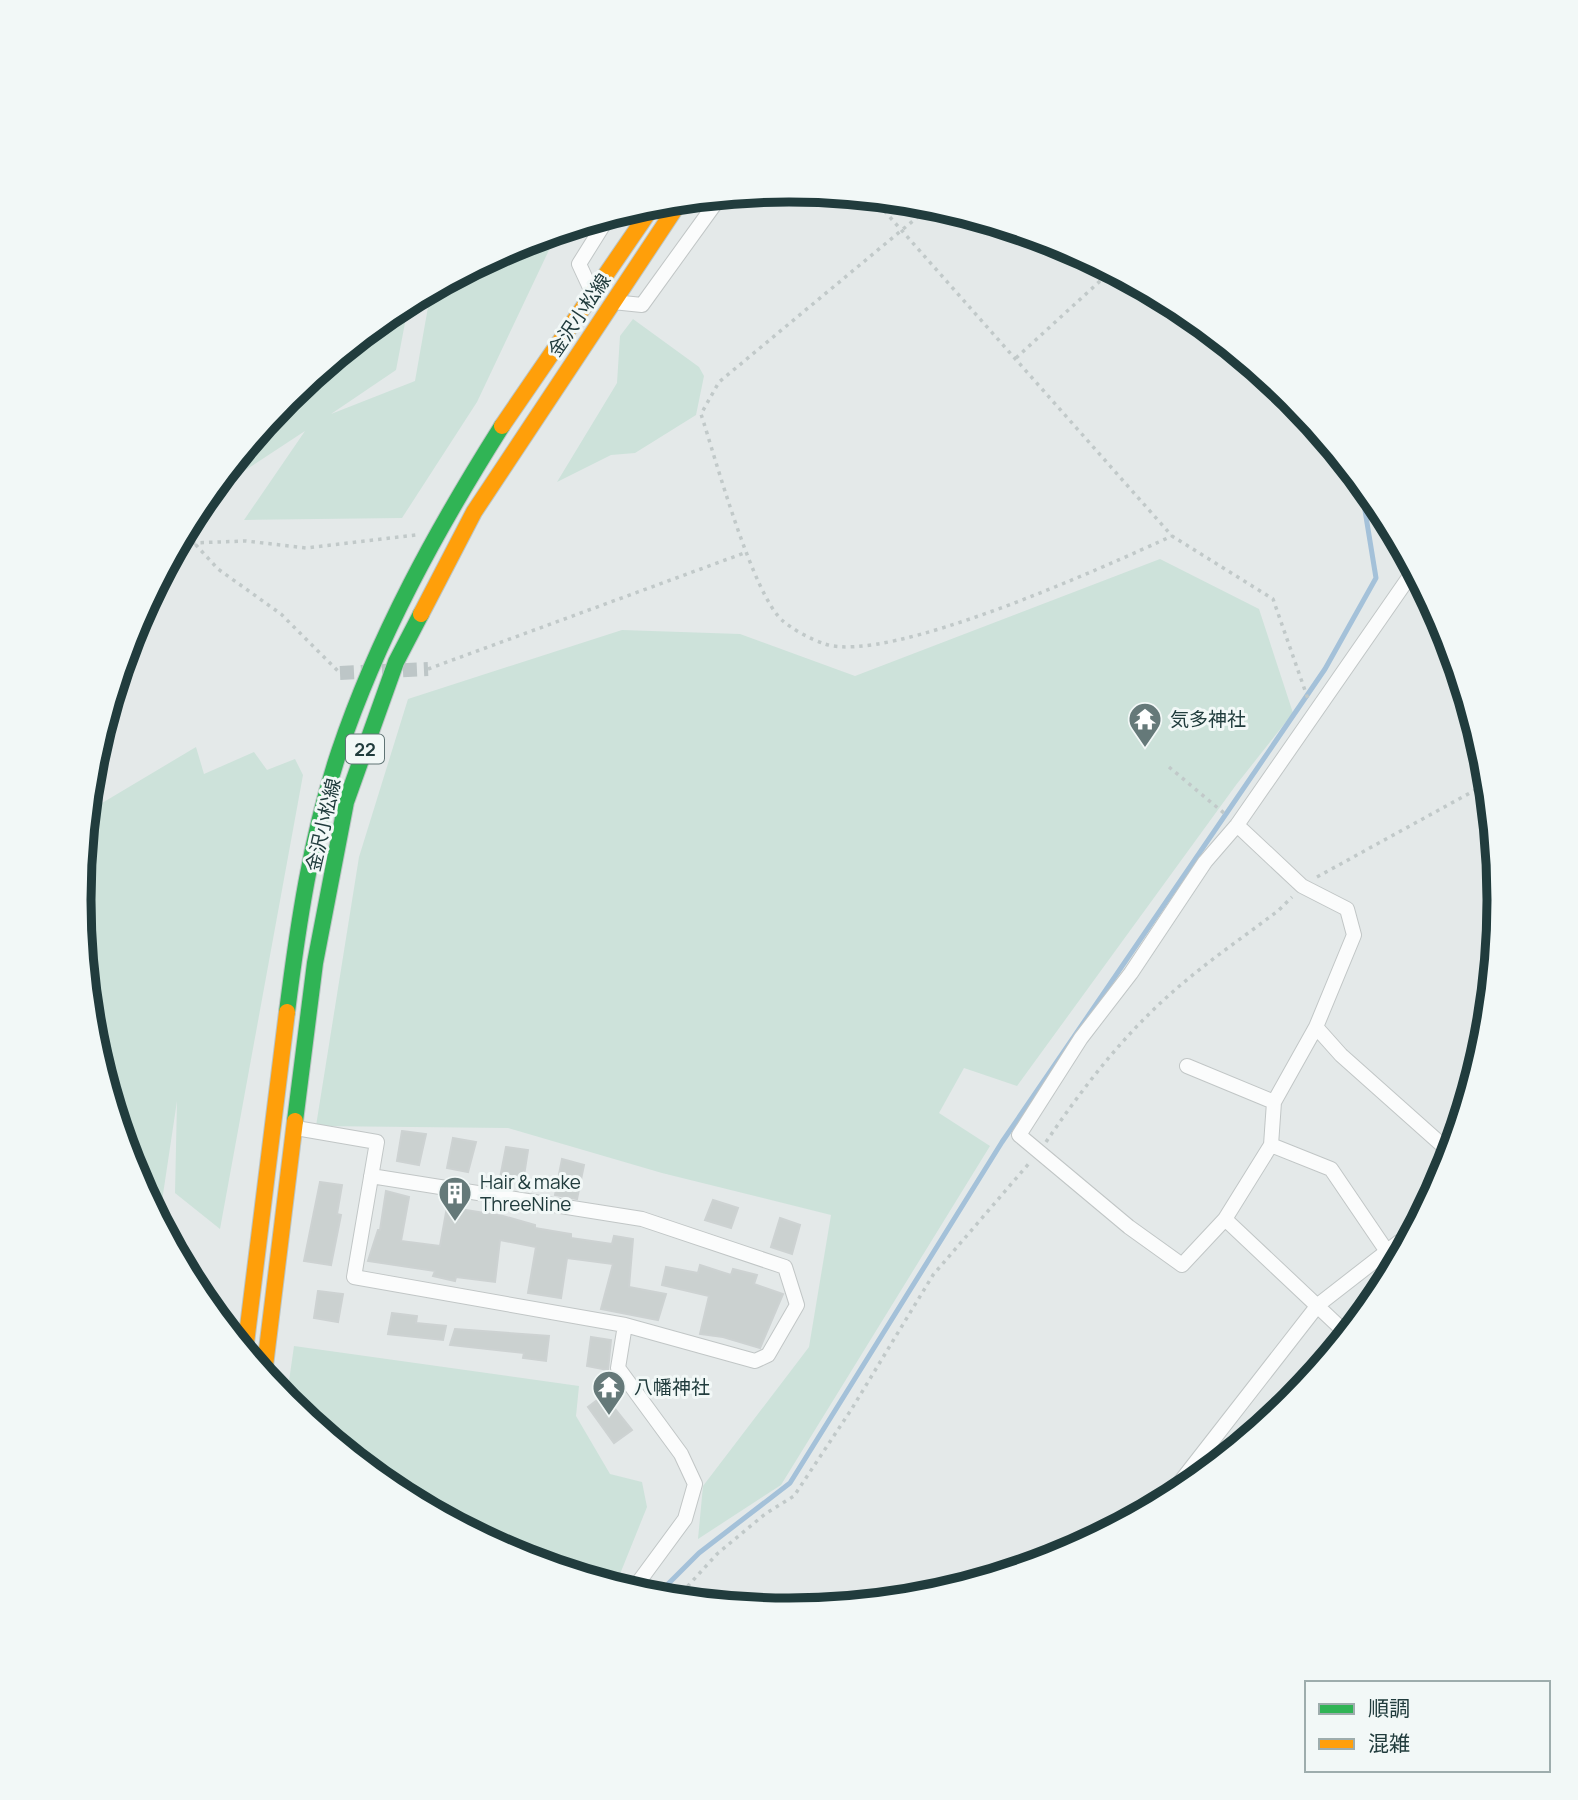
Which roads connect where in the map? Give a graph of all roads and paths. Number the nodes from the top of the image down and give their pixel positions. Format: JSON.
{"nodes":[{"id":1,"x":713,"y":206,"type":"edge"},
{"id":2,"x":882,"y":208,"type":"edge"},
{"id":3,"x":673,"y":212,"type":"edge"},
{"id":4,"x":921,"y":214,"type":"edge"},
{"id":5,"x":645,"y":217,"type":"edge"},
{"id":6,"x":602,"y":228,"type":"edge"},
{"id":7,"x":902,"y":231,"type":"junction"},
{"id":8,"x":1104,"y":277,"type":"edge"},
{"id":9,"x":592,"y":292,"type":"junction"},
{"id":10,"x":613,"y":302,"type":"junction"},
{"id":11,"x":1016,"y":358,"type":"junction"},
{"id":12,"x":417,"y":535,"type":"dead end"},
{"id":13,"x":1172,"y":536,"type":"junction"},
{"id":14,"x":192,"y":543,"type":"joint"},
{"id":15,"x":747,"y":552,"type":"junction"},
{"id":16,"x":1408,"y":578,"type":"edge"},
{"id":17,"x":428,"y":669,"type":"tunnel mouth"},
{"id":18,"x":340,"y":673,"type":"dead end"},
{"id":19,"x":1313,"y":714,"type":"junction"},
{"id":20,"x":1169,"y":767,"type":"dead end"},
{"id":21,"x":1478,"y":789,"type":"edge"},
{"id":22,"x":1237,"y":825,"type":"junction"},
{"id":23,"x":1302,"y":886,"type":"junction"},
{"id":24,"x":1316,"y":1027,"type":"junction"},
{"id":25,"x":1187,"y":1066,"type":"dead end"},
{"id":26,"x":1274,"y":1102,"type":"junction"},
{"id":27,"x":296,"y":1128,"type":"junction"},
{"id":28,"x":1271,"y":1145,"type":"junction"},
{"id":29,"x":1442,"y":1145,"type":"edge"},
{"id":30,"x":1039,"y":1152,"type":"junction"},
{"id":31,"x":371,"y":1176,"type":"junction"},
{"id":32,"x":1225,"y":1219,"type":"junction"},
{"id":33,"x":1394,"y":1247,"type":"edge"},
{"id":34,"x":1388,"y":1253,"type":"junction"},
{"id":35,"x":1318,"y":1305,"type":"junction"},
{"id":36,"x":625,"y":1325,"type":"junction"},
{"id":37,"x":1341,"y":1328,"type":"edge"},
{"id":38,"x":246,"y":1339,"type":"edge"},
{"id":39,"x":266,"y":1362,"type":"edge"},
{"id":40,"x":1188,"y":1473,"type":"edge"},
{"id":41,"x":639,"y":1582,"type":"edge"},
{"id":42,"x":684,"y":1590,"type":"edge"}],
"edges":[{"from":1,"to":10,"type":"street"},
{"from":2,"to":7,"type":"path"},
{"from":3,"to":10,"type":"main road","name":"金沢小松線","number":"22"},
{"from":4,"to":7,"type":"path"},
{"from":5,"to":9,"type":"main road","name":"金沢小松線","number":"22"},
{"from":6,"to":9,"type":"street"},
{"from":7,"to":11,"type":"path"},
{"from":7,"to":15,"type":"path"},
{"from":8,"to":11,"type":"path"},
{"from":9,"to":38,"type":"main road","name":"金沢小松線","number":"22"},
{"from":10,"to":27,"type":"main road","name":"金沢小松線","number":"22"},
{"from":11,"to":13,"type":"path"},
{"from":12,"to":14,"type":"path"},
{"from":13,"to":15,"type":"path"},
{"from":13,"to":19,"type":"path"},
{"from":14,"to":18,"type":"path"},
{"from":15,"to":17,"type":"path"},
{"from":16,"to":19,"type":"street"},
{"from":19,"to":22,"type":"street"},
{"from":20,"to":22,"type":"path"},
{"from":21,"to":23,"type":"path"},
{"from":22,"to":23,"type":"street"},
{"from":22,"to":30,"type":"street"},
{"from":23,"to":24,"type":"street"},
{"from":23,"to":30,"type":"path"},
{"from":24,"to":26,"type":"street"},
{"from":24,"to":29,"type":"street"},
{"from":25,"to":26,"type":"street"},
{"from":26,"to":28,"type":"street"},
{"from":27,"to":31,"type":"street"},
{"from":27,"to":39,"type":"main road","name":"金沢小松線","number":"22"},
{"from":28,"to":32,"type":"street"},
{"from":28,"to":34,"type":"street"},
{"from":30,"to":32,"type":"street"},
{"from":30,"to":42,"type":"path"},
{"from":31,"to":36,"type":"street"},
{"from":31,"to":36,"type":"street"},
{"from":32,"to":35,"type":"street"},
{"from":33,"to":34,"type":"street"},
{"from":34,"to":35,"type":"street"},
{"from":35,"to":37,"type":"street"},
{"from":35,"to":40,"type":"street"},
{"from":36,"to":41,"type":"street"}]}
